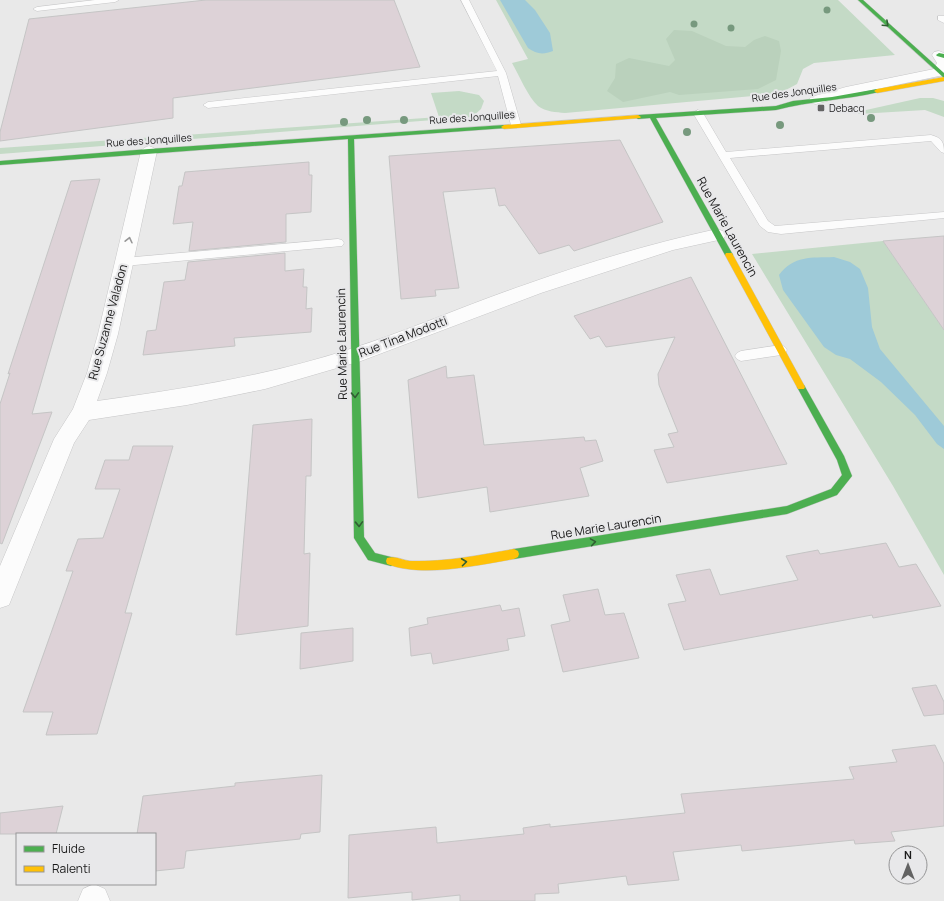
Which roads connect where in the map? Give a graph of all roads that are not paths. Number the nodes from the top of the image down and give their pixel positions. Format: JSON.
{"nodes":[{"id":1,"x":115,"y":0,"type":"edge"},
{"id":2,"x":465,"y":0,"type":"edge"},
{"id":3,"x":860,"y":0,"type":"edge"},
{"id":4,"x":37,"y":9,"type":"dead end"},
{"id":5,"x":940,"y":65,"type":"edge"},
{"id":6,"x":502,"y":73,"type":"junction"},
{"id":7,"x":816,"y":100,"type":"joint"},
{"id":8,"x":793,"y":103,"type":"junction"},
{"id":9,"x":208,"y":105,"type":"dead end"},
{"id":10,"x":698,"y":113,"type":"junction"},
{"id":11,"x":652,"y":116,"type":"junction"},
{"id":12,"x":516,"y":125,"type":"junction"},
{"id":13,"x":351,"y":138,"type":"junction"},
{"id":14,"x":944,"y":150,"type":"edge"},
{"id":15,"x":149,"y":151,"type":"junction"},
{"id":16,"x":724,"y":155,"type":"junction"},
{"id":17,"x":0,"y":164,"type":"edge"},
{"id":18,"x":944,"y":215,"type":"edge"},
{"id":19,"x":717,"y":234,"type":"junction"},
{"id":20,"x":338,"y":243,"type":"dead end"},
{"id":21,"x":124,"y":262,"type":"junction"},
{"id":22,"x":781,"y":350,"type":"junction"},
{"id":23,"x":354,"y":356,"type":"junction"},
{"id":24,"x":741,"y":356,"type":"dead end"},
{"id":25,"x":82,"y":412,"type":"junction"},
{"id":26,"x":0,"y":596,"type":"edge"}],
"edges":[{"from":1,"to":4,"type":"lane"},
{"from":2,"to":6,"type":"lane"},
{"from":3,"to":5,"type":"street","one_way":true},
{"from":5,"to":7,"type":"street"},
{"from":5,"to":8,"type":"street"},
{"from":6,"to":9,"type":"lane"},
{"from":6,"to":12,"type":"lane"},
{"from":7,"to":8,"type":"street","name":"Rue des Jonquilles"},
{"from":8,"to":10,"type":"street","name":"Rue des Jonquilles"},
{"from":10,"to":11,"type":"street","name":"Rue des Jonquilles"},
{"from":10,"to":16,"type":"lane"},
{"from":11,"to":12,"type":"street","name":"Rue des Jonquilles"},
{"from":11,"to":19,"type":"street","name":"Rue Marie Laurencin"},
{"from":12,"to":13,"type":"street","name":"Rue des Jonquilles"},
{"from":13,"to":15,"type":"street","name":"Rue des Jonquilles"},
{"from":13,"to":23,"type":"street","name":"Rue Marie Laurencin"},
{"from":14,"to":16,"type":"lane"},
{"from":15,"to":17,"type":"street","name":"Rue des Jonquilles"},
{"from":21,"to":15,"type":"street","name":"Rue Suzanne Valadon","one_way":true},
{"from":16,"to":18,"type":"lane"},
{"from":19,"to":22,"type":"street","name":"Rue Marie Laurencin"},
{"from":19,"to":23,"type":"street","name":"Rue Tina Modotti"},
{"from":20,"to":21,"type":"lane"},
{"from":21,"to":25,"type":"street","name":"Rue Suzanne Valadon"},
{"from":23,"to":22,"type":"street","name":"Rue Marie Laurencin","one_way":true},
{"from":22,"to":24,"type":"lane"},
{"from":23,"to":25,"type":"street","name":"Rue Tina Modotti"},
{"from":25,"to":26,"type":"street","name":"Rue Suzanne Valadon"}]}
